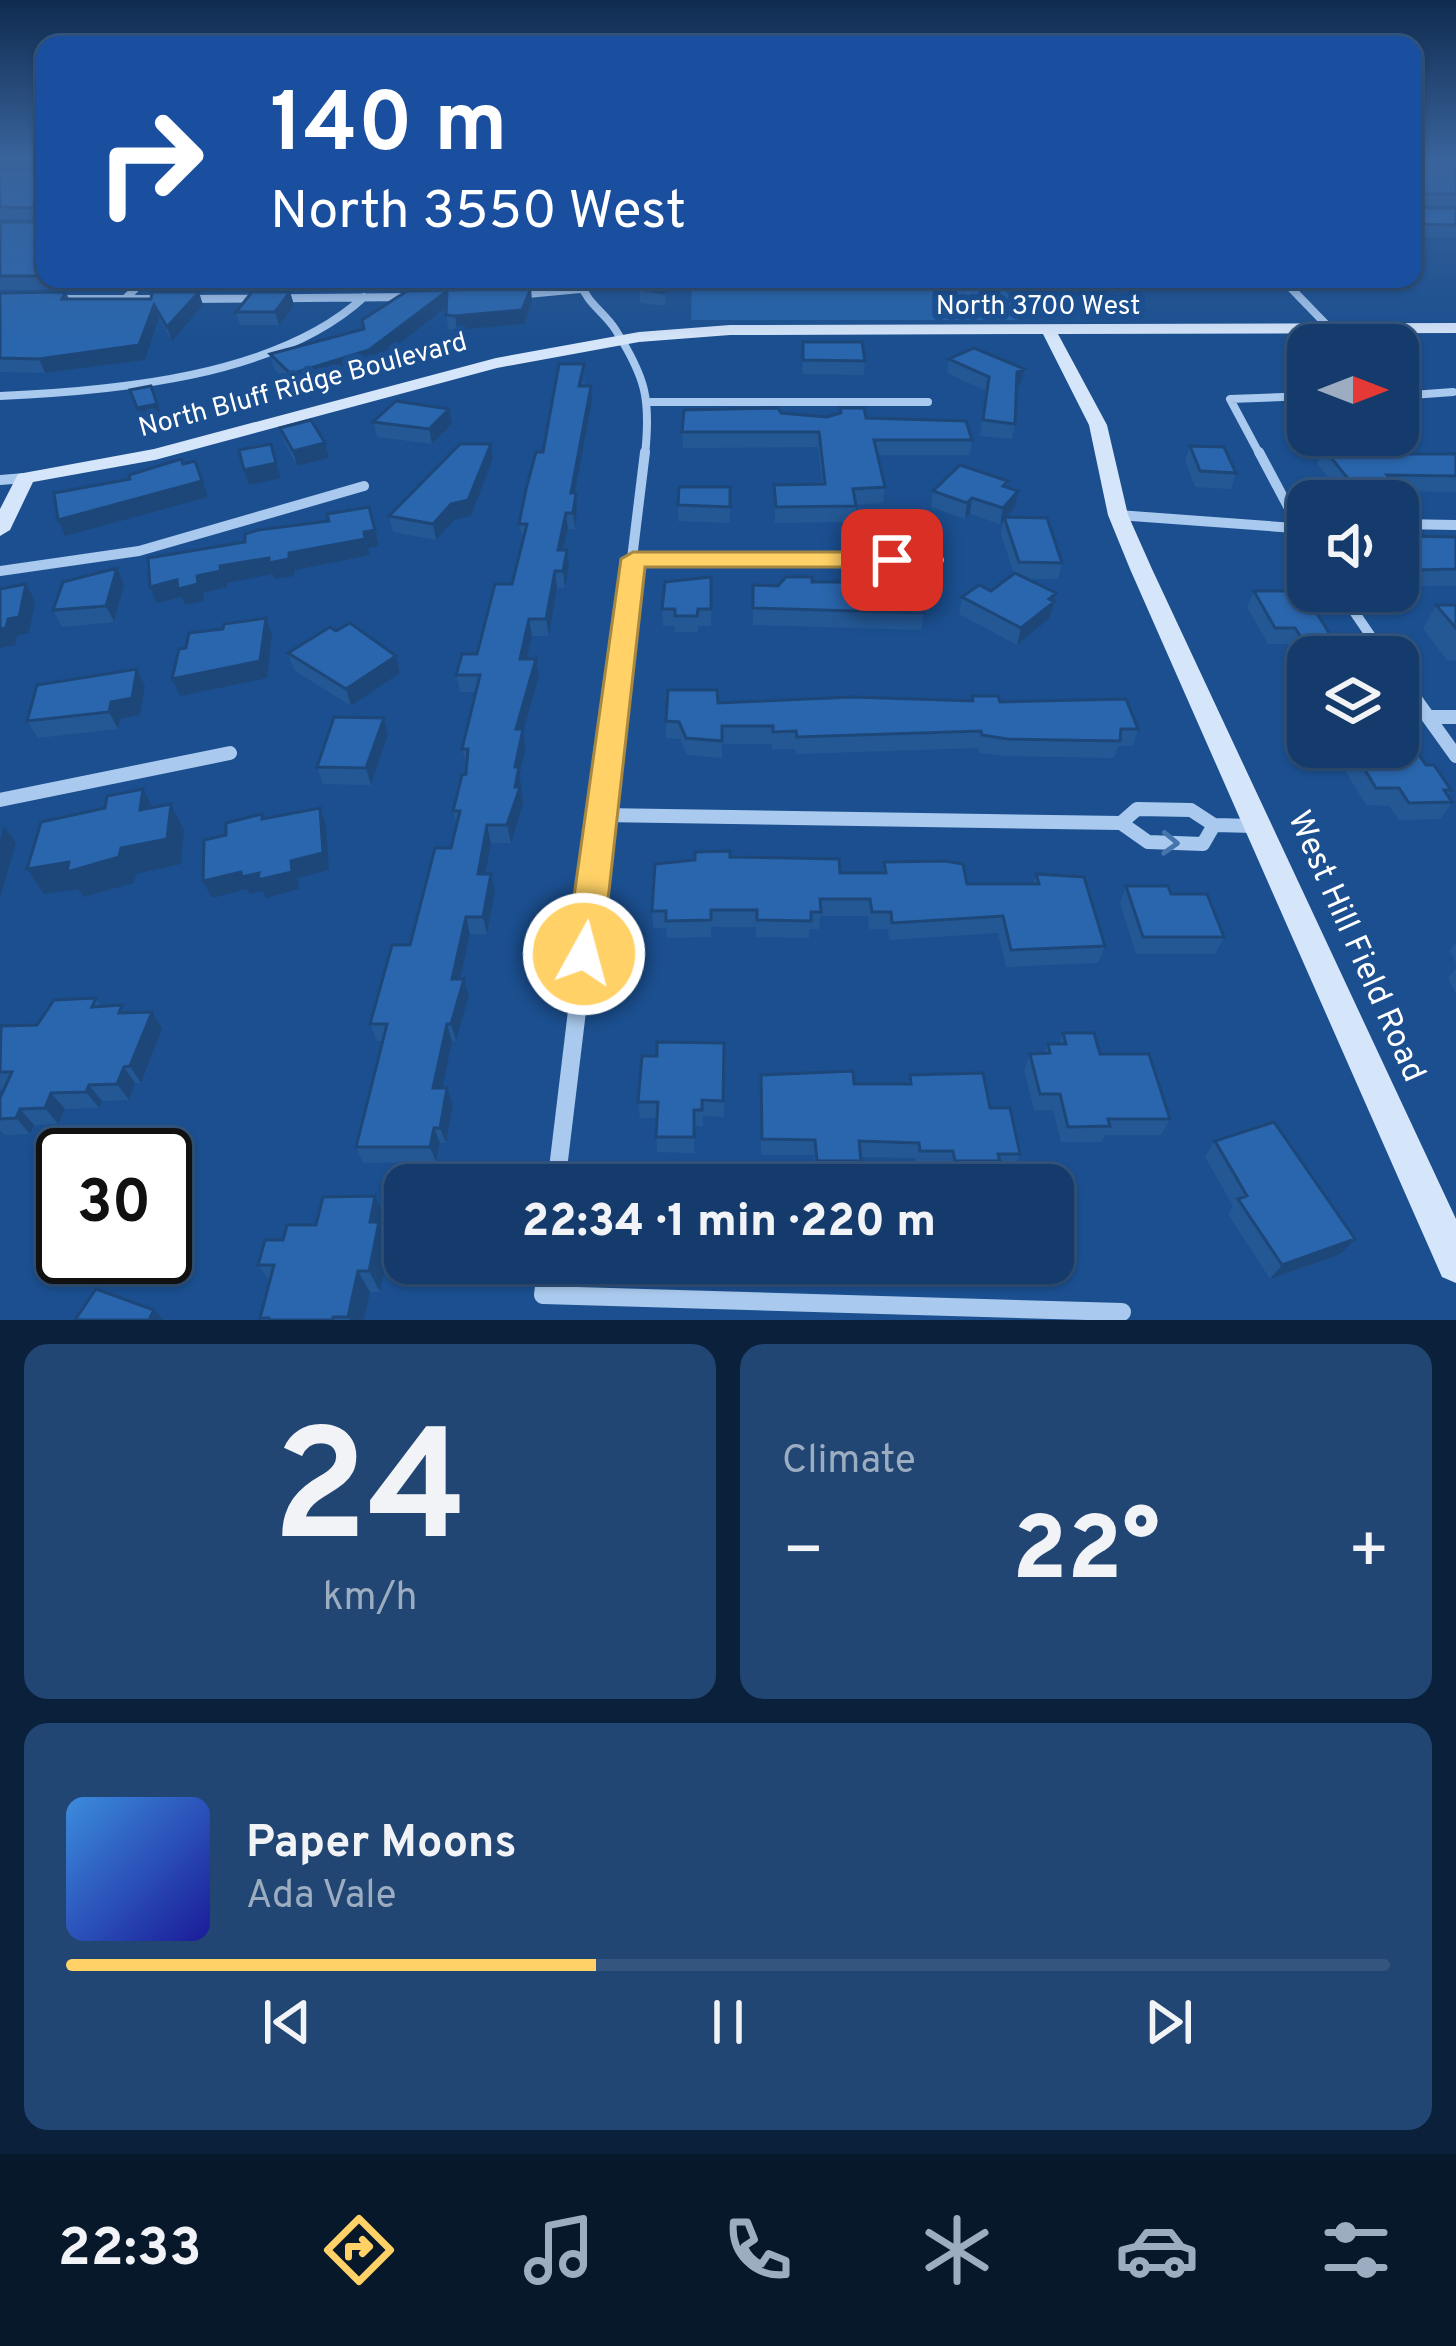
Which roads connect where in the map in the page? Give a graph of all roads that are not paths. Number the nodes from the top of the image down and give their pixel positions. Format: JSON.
{"nodes":[{"id":1,"x":136,"y":288,"type":"edge"},
{"id":2,"x":555,"y":288,"type":"edge"},
{"id":3,"x":582,"y":288,"type":"edge"},
{"id":4,"x":1291,"y":288,"type":"edge"},
{"id":5,"x":512,"y":295,"type":"edge"},
{"id":6,"x":364,"y":297,"type":"junction"},
{"id":7,"x":426,"y":297,"type":"edge"},
{"id":8,"x":42,"y":299,"type":"edge"},
{"id":9,"x":125,"y":299,"type":"junction"},
{"id":10,"x":1325,"y":324,"type":"edge"},
{"id":11,"x":1419,"y":328,"type":"edge"},
{"id":12,"x":1456,"y":328,"type":"edge"},
{"id":13,"x":1287,"y":329,"type":"edge"},
{"id":14,"x":1049,"y":331,"type":"junction"},
{"id":15,"x":620,"y":339,"type":"junction"},
{"id":16,"x":1453,"y":392,"type":"dead end"},
{"id":17,"x":1419,"y":394,"type":"edge"},
{"id":18,"x":0,"y":396,"type":"edge"},
{"id":19,"x":1287,"y":397,"type":"edge"},
{"id":20,"x":651,"y":402,"type":"junction"},
{"id":21,"x":928,"y":402,"type":"dead end"},
{"id":22,"x":25,"y":478,"type":"junction"},
{"id":23,"x":0,"y":480,"type":"edge"},
{"id":24,"x":364,"y":486,"type":"dead end"},
{"id":25,"x":1287,"y":503,"type":"edge"},
{"id":26,"x":1118,"y":514,"type":"junction"},
{"id":27,"x":1419,"y":524,"type":"edge"},
{"id":28,"x":1456,"y":524,"type":"edge"},
{"id":29,"x":0,"y":530,"type":"edge"},
{"id":30,"x":1287,"y":530,"type":"edge"},
{"id":31,"x":633,"y":559,"type":"junction"},
{"id":32,"x":939,"y":560,"type":"dead end"},
{"id":33,"x":0,"y":571,"type":"edge"},
{"id":34,"x":1419,"y":703,"type":"edge"},
{"id":35,"x":1429,"y":717,"type":"junction"},
{"id":36,"x":1456,"y":717,"type":"edge"},
{"id":37,"x":230,"y":753,"type":"dead end"},
{"id":38,"x":1456,"y":756,"type":"edge"},
{"id":39,"x":0,"y":800,"type":"edge"},
{"id":40,"x":602,"y":815,"type":"junction"},
{"id":41,"x":1121,"y":823,"type":"junction"},
{"id":42,"x":1214,"y":825,"type":"junction"},
{"id":43,"x":1261,"y":826,"type":"junction"},
{"id":44,"x":559,"y":1164,"type":"edge"},
{"id":45,"x":1456,"y":1263,"type":"edge"},
{"id":46,"x":544,"y":1284,"type":"edge"},
{"id":47,"x":1122,"y":1312,"type":"dead end"}],
"edges":[{"from":1,"to":9,"type":"street"},
{"from":2,"to":5,"type":"street"},
{"from":3,"to":15,"type":"street"},
{"from":4,"to":10,"type":"street"},
{"from":6,"to":7,"type":"street"},
{"from":6,"to":9,"type":"street"},
{"from":6,"to":18,"type":"street"},
{"from":8,"to":9,"type":"street"},
{"from":11,"to":12,"type":"street","name":"North 3700 West"},
{"from":13,"to":14,"type":"street","name":"North 3700 West"},
{"from":14,"to":15,"type":"street","name":"North 3700 West"},
{"from":14,"to":26,"type":"street","name":"West Hill Field Road"},
{"from":15,"to":20,"type":"street"},
{"from":15,"to":22,"type":"street","name":"North Bluff Ridge Boulevard"},
{"from":16,"to":17,"type":"street"},
{"from":19,"to":25,"type":"street"},
{"from":20,"to":21,"type":"street"},
{"from":20,"to":31,"type":"street"},
{"from":22,"to":23,"type":"street","name":"North Bluff Ridge Boulevard"},
{"from":22,"to":29,"type":"street"},
{"from":24,"to":33,"type":"street"},
{"from":26,"to":30,"type":"street"},
{"from":26,"to":43,"type":"street","name":"West Hill Field Road"},
{"from":27,"to":28,"type":"street"},
{"from":31,"to":32,"type":"street"},
{"from":31,"to":40,"type":"street"},
{"from":34,"to":35,"type":"street"},
{"from":35,"to":36,"type":"street"},
{"from":35,"to":38,"type":"street"},
{"from":37,"to":39,"type":"street"},
{"from":40,"to":41,"type":"street"},
{"from":40,"to":44,"type":"street"},
{"from":41,"to":42,"type":"street"},
{"from":41,"to":42,"type":"street","one_way":true},
{"from":42,"to":43,"type":"street"},
{"from":43,"to":45,"type":"street","name":"West Hill Field Road"},
{"from":46,"to":47,"type":"street"}]}
